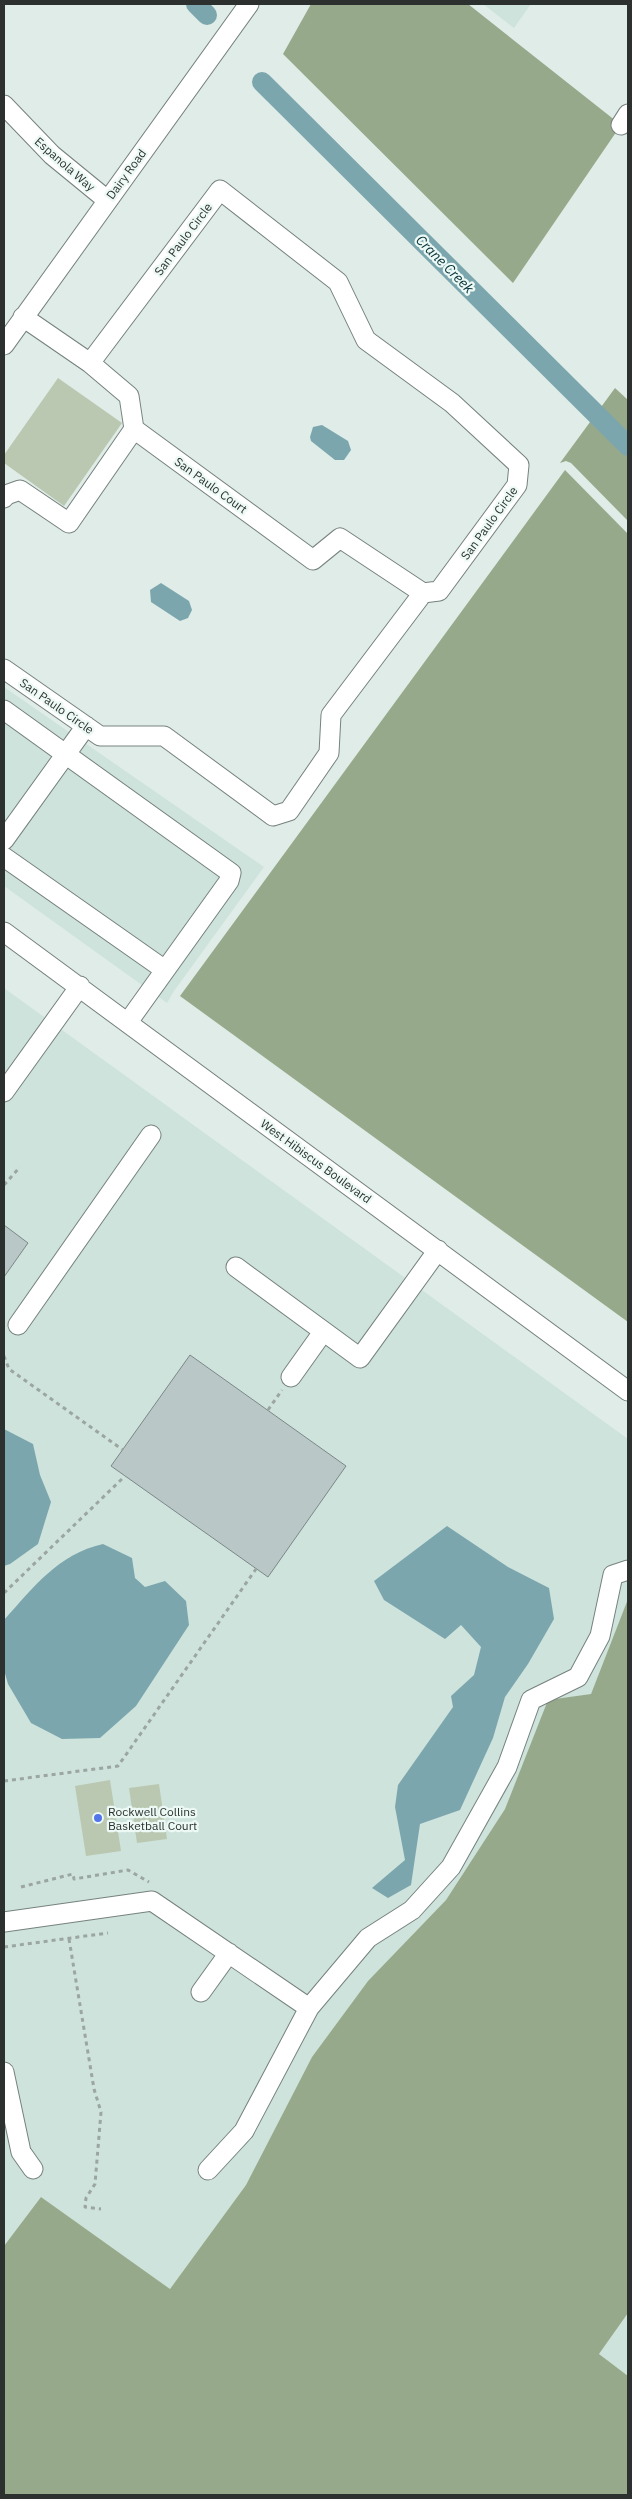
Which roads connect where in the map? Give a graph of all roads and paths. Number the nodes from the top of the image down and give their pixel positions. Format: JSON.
{"nodes":[{"id":1,"x":249,"y":4,"type":"edge"},
{"id":2,"x":4,"y":106,"type":"edge"},
{"id":3,"x":107,"y":200,"type":"junction"},
{"id":4,"x":23,"y":317,"type":"junction"},
{"id":5,"x":4,"y":345,"type":"edge"},
{"id":6,"x":90,"y":363,"type":"junction"},
{"id":7,"x":134,"y":429,"type":"junction"},
{"id":8,"x":4,"y":498,"type":"edge"},
{"id":9,"x":423,"y":594,"type":"junction"},
{"id":10,"x":4,"y":669,"type":"edge"},
{"id":11,"x":4,"y":710,"type":"edge"},
{"id":12,"x":86,"y":726,"type":"junction"},
{"id":13,"x":66,"y":754,"type":"junction"},
{"id":14,"x":4,"y":840,"type":"edge"},
{"id":15,"x":4,"y":856,"type":"edge"},
{"id":16,"x":4,"y":932,"type":"edge"},
{"id":17,"x":165,"y":970,"type":"junction"},
{"id":18,"x":80,"y":986,"type":"junction"},
{"id":19,"x":128,"y":1022,"type":"junction"},
{"id":20,"x":4,"y":1092,"type":"edge"},
{"id":21,"x":151,"y":1135,"type":"dead end"},
{"id":22,"x":20,"y":1167,"type":"dead end"},
{"id":23,"x":4,"y":1185,"type":"edge"},
{"id":24,"x":438,"y":1250,"type":"junction"},
{"id":25,"x":236,"y":1267,"type":"dead end"},
{"id":26,"x":18,"y":1324,"type":"dead end"},
{"id":27,"x":323,"y":1332,"type":"junction"},
{"id":28,"x":4,"y":1356,"type":"edge"},
{"id":29,"x":291,"y":1377,"type":"joint"},
{"id":30,"x":628,"y":1391,"type":"edge"},
{"id":31,"x":268,"y":1410,"type":"dead end"},
{"id":32,"x":123,"y":1450,"type":"dead end"},
{"id":33,"x":125,"y":1476,"type":"dead end"},
{"id":34,"x":256,"y":1569,"type":"dead end"},
{"id":35,"x":628,"y":1570,"type":"edge"},
{"id":36,"x":4,"y":1593,"type":"edge"},
{"id":37,"x":4,"y":1781,"type":"edge"},
{"id":38,"x":152,"y":1884,"type":"dead end"},
{"id":39,"x":21,"y":1887,"type":"dead end"},
{"id":40,"x":4,"y":1922,"type":"edge"},
{"id":41,"x":108,"y":1933,"type":"dead end"},
{"id":42,"x":69,"y":1939,"type":"junction"},
{"id":43,"x":4,"y":1947,"type":"edge"},
{"id":44,"x":229,"y":1953,"type":"junction"},
{"id":45,"x":201,"y":1992,"type":"dead end"},
{"id":46,"x":309,"y":2008,"type":"junction"},
{"id":47,"x":4,"y":2072,"type":"edge"},
{"id":48,"x":33,"y":2169,"type":"dead end"},
{"id":49,"x":208,"y":2170,"type":"dead end"},
{"id":50,"x":101,"y":2209,"type":"dead end"}],
"edges":[{"from":1,"to":3,"type":"street","name":"Dairy Road"},
{"from":2,"to":3,"type":"street","name":"Espanola Way"},
{"from":3,"to":4,"type":"street","name":"Dairy Road"},
{"from":4,"to":5,"type":"street","name":"Dairy Road"},
{"from":4,"to":6,"type":"street"},
{"from":6,"to":7,"type":"street"},
{"from":6,"to":9,"type":"street","name":"San Paulo Circle"},
{"from":7,"to":8,"type":"street"},
{"from":7,"to":9,"type":"street","name":"San Paulo Court"},
{"from":9,"to":12,"type":"street","name":"San Paulo Circle"},
{"from":10,"to":12,"type":"street","name":"San Paulo Circle"},
{"from":11,"to":13,"type":"street"},
{"from":12,"to":13,"type":"street"},
{"from":13,"to":14,"type":"street"},
{"from":13,"to":17,"type":"street"},
{"from":15,"to":17,"type":"street"},
{"from":16,"to":18,"type":"street","name":"West Hibiscus Boulevard"},
{"from":17,"to":19,"type":"street"},
{"from":18,"to":19,"type":"street","name":"West Hibiscus Boulevard"},
{"from":18,"to":20,"type":"street"},
{"from":19,"to":24,"type":"street","name":"West Hibiscus Boulevard"},
{"from":21,"to":26,"type":"street"},
{"from":22,"to":23,"type":"path"},
{"from":24,"to":27,"type":"street"},
{"from":24,"to":30,"type":"street","name":"West Hibiscus Boulevard"},
{"from":25,"to":27,"type":"street"},
{"from":27,"to":29,"type":"street"},
{"from":28,"to":32,"type":"path"},
{"from":29,"to":31,"type":"path"},
{"from":33,"to":36,"type":"path"},
{"from":34,"to":37,"type":"path"},
{"from":35,"to":46,"type":"street"},
{"from":38,"to":39,"type":"path"},
{"from":40,"to":44,"type":"street"},
{"from":41,"to":42,"type":"path"},
{"from":42,"to":43,"type":"path"},
{"from":42,"to":50,"type":"path"},
{"from":44,"to":45,"type":"street"},
{"from":44,"to":46,"type":"street"},
{"from":46,"to":49,"type":"street"},
{"from":47,"to":48,"type":"street"}]}
